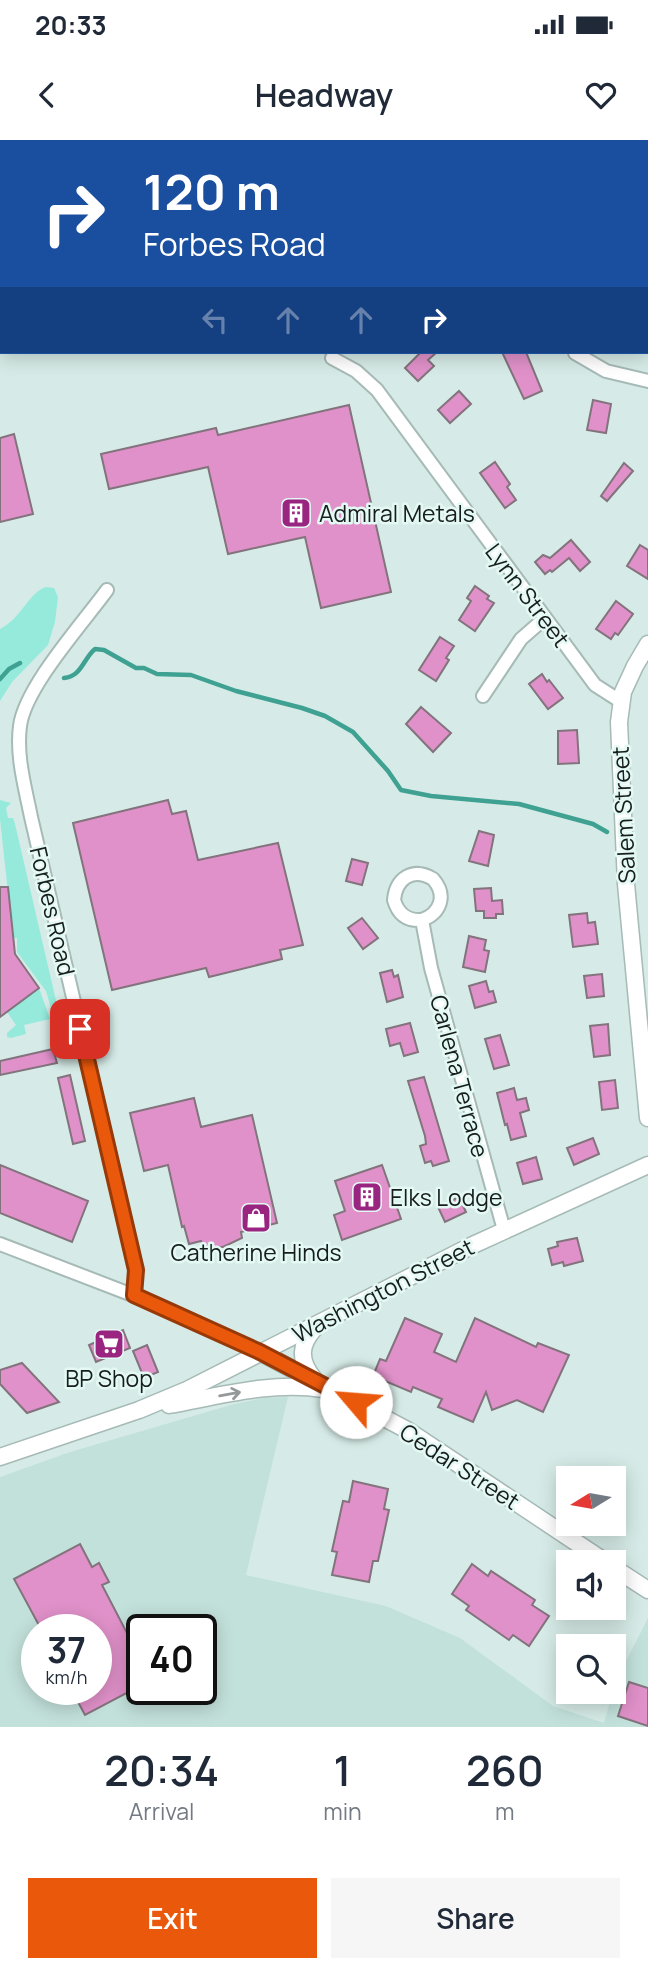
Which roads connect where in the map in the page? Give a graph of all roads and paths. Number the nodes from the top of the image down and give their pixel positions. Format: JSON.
{"nodes":[{"id":1,"x":577,"y":354,"type":"edge"},
{"id":2,"x":332,"y":358,"type":"dead end"},
{"id":3,"x":648,"y":381,"type":"edge"},
{"id":4,"x":107,"y":590,"type":"dead end"},
{"id":5,"x":545,"y":618,"type":"junction"},
{"id":6,"x":648,"y":644,"type":"edge"},
{"id":7,"x":483,"y":696,"type":"dead end"},
{"id":8,"x":621,"y":701,"type":"junction"},
{"id":9,"x":422,"y":920,"type":"dead end"},
{"id":10,"x":648,"y":1118,"type":"edge"},
{"id":11,"x":648,"y":1165,"type":"edge"},
{"id":12,"x":504,"y":1230,"type":"junction"},
{"id":13,"x":0,"y":1244,"type":"edge"},
{"id":14,"x":134,"y":1295,"type":"junction"},
{"id":15,"x":317,"y":1325,"type":"junction"},
{"id":16,"x":260,"y":1352,"type":"junction"},
{"id":17,"x":318,"y":1383,"type":"junction"},
{"id":18,"x":335,"y":1392,"type":"junction"},
{"id":19,"x":139,"y":1410,"type":"junction"},
{"id":20,"x":0,"y":1457,"type":"edge"},
{"id":21,"x":587,"y":1550,"type":"edge"},
{"id":22,"x":626,"y":1576,"type":"edge"},
{"id":23,"x":648,"y":1590,"type":"edge"}],
"edges":[{"from":1,"to":3,"type":"street"},
{"from":2,"to":5,"type":"street","name":"Lynn Street"},
{"from":4,"to":14,"type":"street","name":"Forbes Road"},
{"from":5,"to":7,"type":"street"},
{"from":5,"to":8,"type":"street","name":"Lynn Street"},
{"from":6,"to":8,"type":"main road","name":"Salem Street"},
{"from":8,"to":10,"type":"main road","name":"Salem Street"},
{"from":9,"to":12,"type":"street","name":"Carlena Terrace"},
{"from":11,"to":12,"type":"main road","name":"Washington Street"},
{"from":12,"to":15,"type":"main road","name":"Washington Street"},
{"from":13,"to":14,"type":"street","name":"Cedar Street"},
{"from":14,"to":16,"type":"street","name":"Cedar Street"},
{"from":15,"to":16,"type":"main road","name":"Washington Street"},
{"from":15,"to":17,"type":"main road"},
{"from":16,"to":17,"type":"main road","name":"Cedar Street"},
{"from":16,"to":19,"type":"main road","name":"Washington Street"},
{"from":17,"to":18,"type":"main road","name":"Cedar Street"},
{"from":19,"to":18,"type":"main road","one_way":true},
{"from":18,"to":21,"type":"main road","name":"Cedar Street"},
{"from":19,"to":20,"type":"main road","name":"Washington Street"},
{"from":22,"to":23,"type":"main road"}]}
